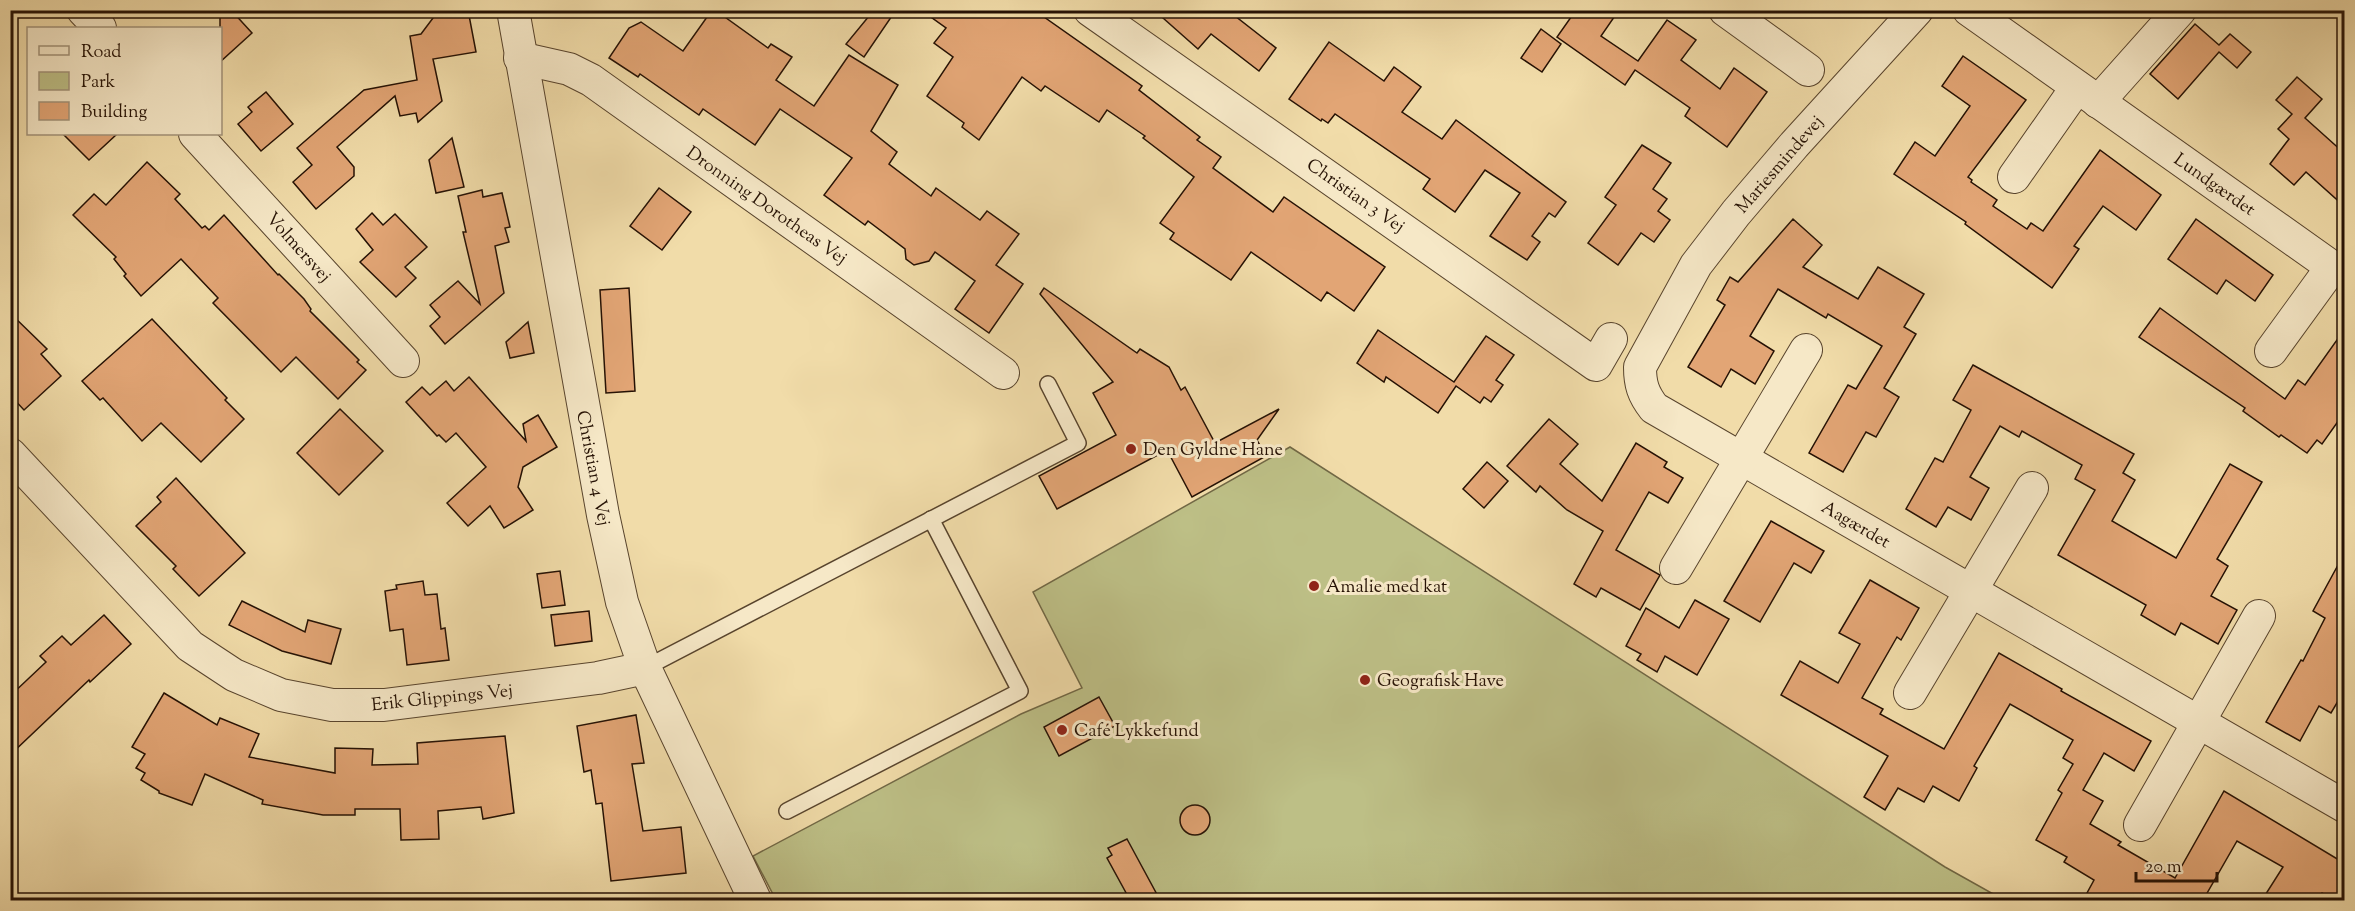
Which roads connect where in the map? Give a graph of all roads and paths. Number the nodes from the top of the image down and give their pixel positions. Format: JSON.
{"nodes":[{"id":1,"x":83,"y":10,"type":"edge"},
{"id":2,"x":513,"y":10,"type":"edge"},
{"id":3,"x":1090,"y":10,"type":"edge"},
{"id":4,"x":1725,"y":10,"type":"edge"},
{"id":5,"x":1917,"y":10,"type":"edge"},
{"id":6,"x":1969,"y":10,"type":"edge"},
{"id":7,"x":2180,"y":10,"type":"edge"},
{"id":8,"x":99,"y":27,"type":"edge"},
{"id":9,"x":520,"y":58,"type":"junction"},
{"id":10,"x":1808,"y":70,"type":"dead end"},
{"id":11,"x":2088,"y":94,"type":"junction"},
{"id":12,"x":196,"y":135,"type":"edge"},
{"id":13,"x":2014,"y":177,"type":"dead end"},
{"id":14,"x":2338,"y":260,"type":"edge"},
{"id":15,"x":1659,"y":331,"type":"joint"},
{"id":16,"x":1611,"y":339,"type":"dead end"},
{"id":17,"x":1806,"y":350,"type":"dead end"},
{"id":18,"x":2271,"y":351,"type":"dead end"},
{"id":19,"x":403,"y":361,"type":"dead end"},
{"id":20,"x":1003,"y":373,"type":"dead end"},
{"id":21,"x":1048,"y":384,"type":"dead end"},
{"id":22,"x":10,"y":454,"type":"edge"},
{"id":23,"x":1742,"y":458,"type":"junction"},
{"id":24,"x":2032,"y":488,"type":"dead end"},
{"id":25,"x":931,"y":519,"type":"junction"},
{"id":26,"x":1676,"y":568,"type":"dead end"},
{"id":27,"x":1971,"y":591,"type":"junction"},
{"id":28,"x":2259,"y":616,"type":"dead end"},
{"id":29,"x":645,"y":668,"type":"junction"},
{"id":30,"x":1910,"y":693,"type":"dead end"},
{"id":31,"x":2198,"y":722,"type":"junction"},
{"id":32,"x":2344,"y":806,"type":"edge"},
{"id":33,"x":787,"y":811,"type":"dead end"},
{"id":34,"x":2140,"y":825,"type":"dead end"},
{"id":35,"x":755,"y":900,"type":"edge"}],
"edges":[{"from":1,"to":8,"type":"street"},
{"from":2,"to":9,"type":"street","name":"Christian 4 Vej"},
{"from":3,"to":16,"type":"street","name":"Christian 3 Vej"},
{"from":4,"to":10,"type":"street"},
{"from":5,"to":15,"type":"street","name":"Mariesmindevej"},
{"from":6,"to":11,"type":"street","name":"Lundgærdet"},
{"from":7,"to":11,"type":"street"},
{"from":9,"to":20,"type":"street","name":"Dronning Dorotheas Vej"},
{"from":9,"to":29,"type":"street","name":"Christian 4 Vej"},
{"from":11,"to":13,"type":"street"},
{"from":11,"to":14,"type":"street","name":"Lundgærdet"},
{"from":12,"to":19,"type":"street","name":"Volmersvej"},
{"from":14,"to":18,"type":"street","name":"Lundgærdet"},
{"from":15,"to":23,"type":"street","name":"Aagærdet"},
{"from":17,"to":23,"type":"street"},
{"from":21,"to":25,"type":"lane"},
{"from":22,"to":29,"type":"street","name":"Erik Glippings Vej"},
{"from":23,"to":26,"type":"street"},
{"from":23,"to":27,"type":"street","name":"Aagærdet"},
{"from":24,"to":27,"type":"street"},
{"from":25,"to":29,"type":"lane"},
{"from":25,"to":33,"type":"lane"},
{"from":27,"to":30,"type":"street"},
{"from":27,"to":31,"type":"street","name":"Aagærdet"},
{"from":28,"to":31,"type":"street"},
{"from":29,"to":35,"type":"street","name":"Christian 4 Vej"},
{"from":31,"to":32,"type":"street","name":"Aagærdet"},
{"from":31,"to":34,"type":"street"}]}
